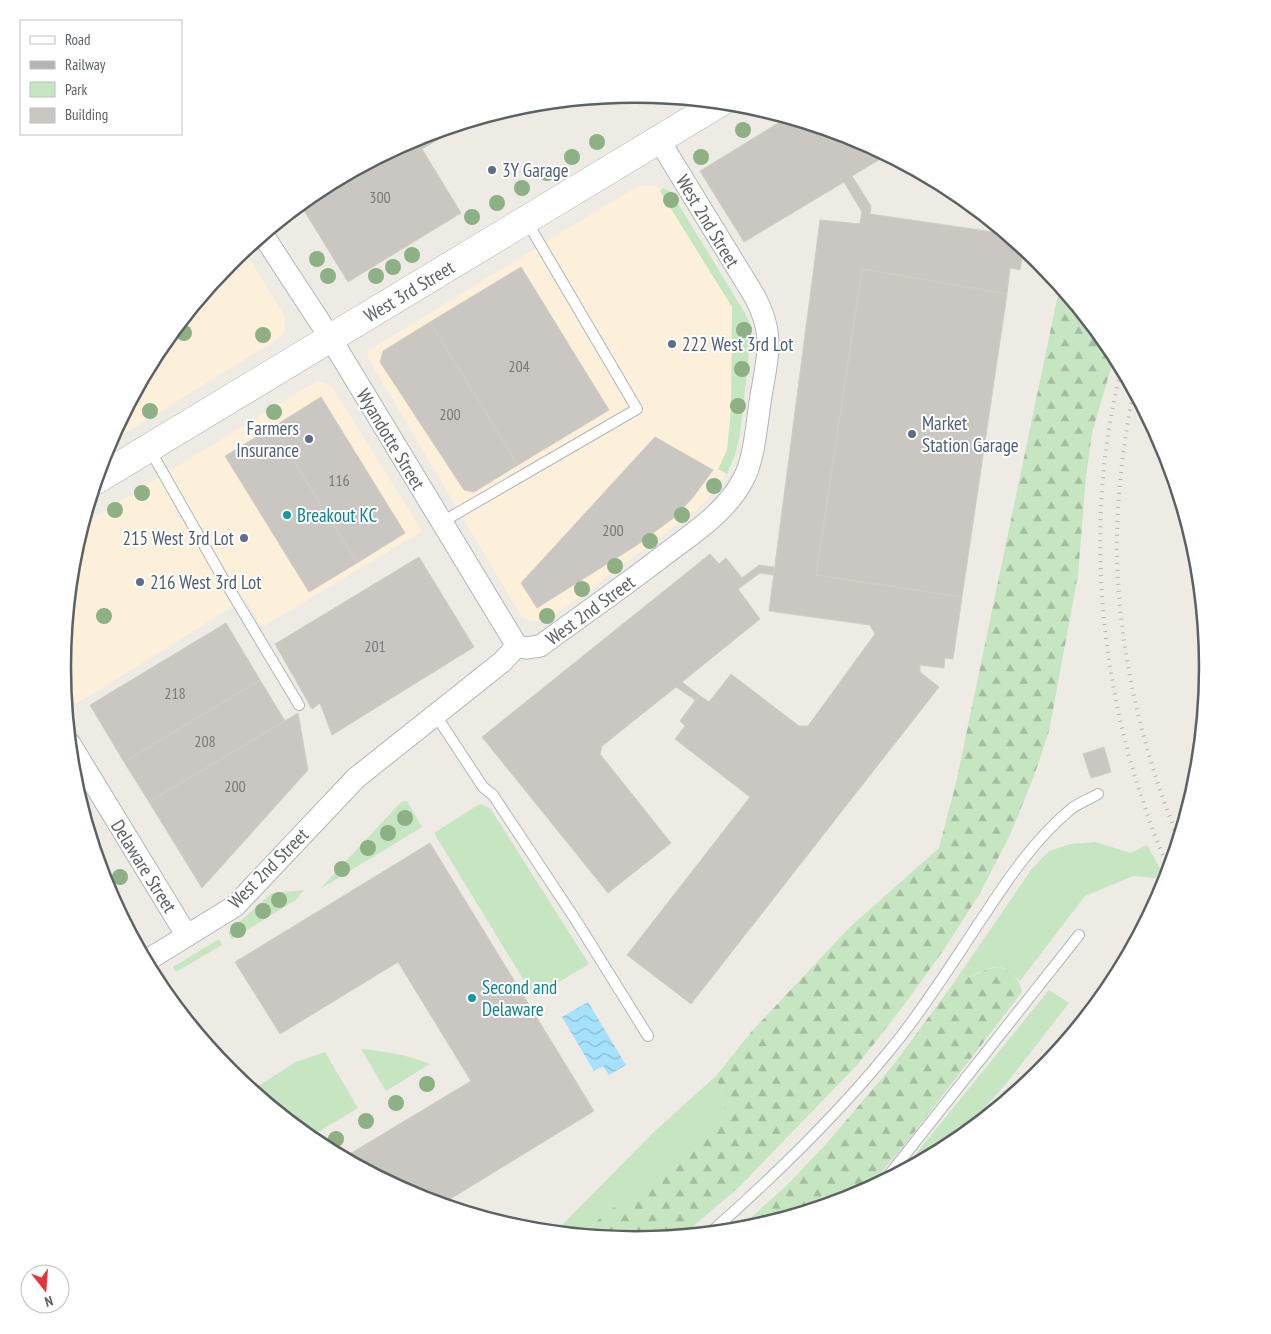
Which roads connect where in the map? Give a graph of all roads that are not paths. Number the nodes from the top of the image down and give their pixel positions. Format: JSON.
{"nodes":[{"id":1,"x":711,"y":108,"type":"edge"},
{"id":2,"x":659,"y":140,"type":"junction"},
{"id":3,"x":526,"y":220,"type":"junction"},
{"id":4,"x":266,"y":240,"type":"edge"},
{"id":5,"x":331,"y":339,"type":"junction"},
{"id":6,"x":149,"y":449,"type":"junction"},
{"id":7,"x":105,"y":475,"type":"edge"},
{"id":8,"x":442,"y":522,"type":"junction"},
{"id":9,"x":517,"y":646,"type":"junction"},
{"id":10,"x":299,"y":705,"type":"dead end"},
{"id":11,"x":435,"y":714,"type":"junction"},
{"id":12,"x":79,"y":759,"type":"edge"},
{"id":13,"x":1098,"y":794,"type":"dead end"},
{"id":14,"x":1079,"y":935,"type":"dead end"},
{"id":15,"x":187,"y":936,"type":"junction"},
{"id":16,"x":152,"y":957,"type":"edge"},
{"id":17,"x":648,"y":1036,"type":"dead end"},
{"id":18,"x":894,"y":1168,"type":"edge"},
{"id":19,"x":720,"y":1224,"type":"edge"}],
"edges":[{"from":1,"to":2,"type":"street","name":"West 3rd Street"},
{"from":2,"to":3,"type":"street","name":"West 3rd Street"},
{"from":2,"to":9,"type":"street","name":"West 2nd Street"},
{"from":3,"to":5,"type":"street","name":"West 3rd Street"},
{"from":3,"to":8,"type":"lane"},
{"from":4,"to":5,"type":"street","name":"Wyandotte Street"},
{"from":5,"to":6,"type":"street","name":"West 3rd Street"},
{"from":5,"to":8,"type":"street","name":"Wyandotte Street"},
{"from":6,"to":7,"type":"street","name":"West 3rd Street"},
{"from":6,"to":10,"type":"lane"},
{"from":8,"to":9,"type":"street","name":"Wyandotte Street"},
{"from":9,"to":11,"type":"street","name":"West 2nd Street"},
{"from":11,"to":15,"type":"street","name":"West 2nd Street"},
{"from":11,"to":17,"type":"lane"},
{"from":12,"to":15,"type":"street","name":"Delaware Street"},
{"from":13,"to":19,"type":"lane"},
{"from":14,"to":18,"type":"lane"},
{"from":15,"to":16,"type":"street","name":"West 2nd Street"}]}
